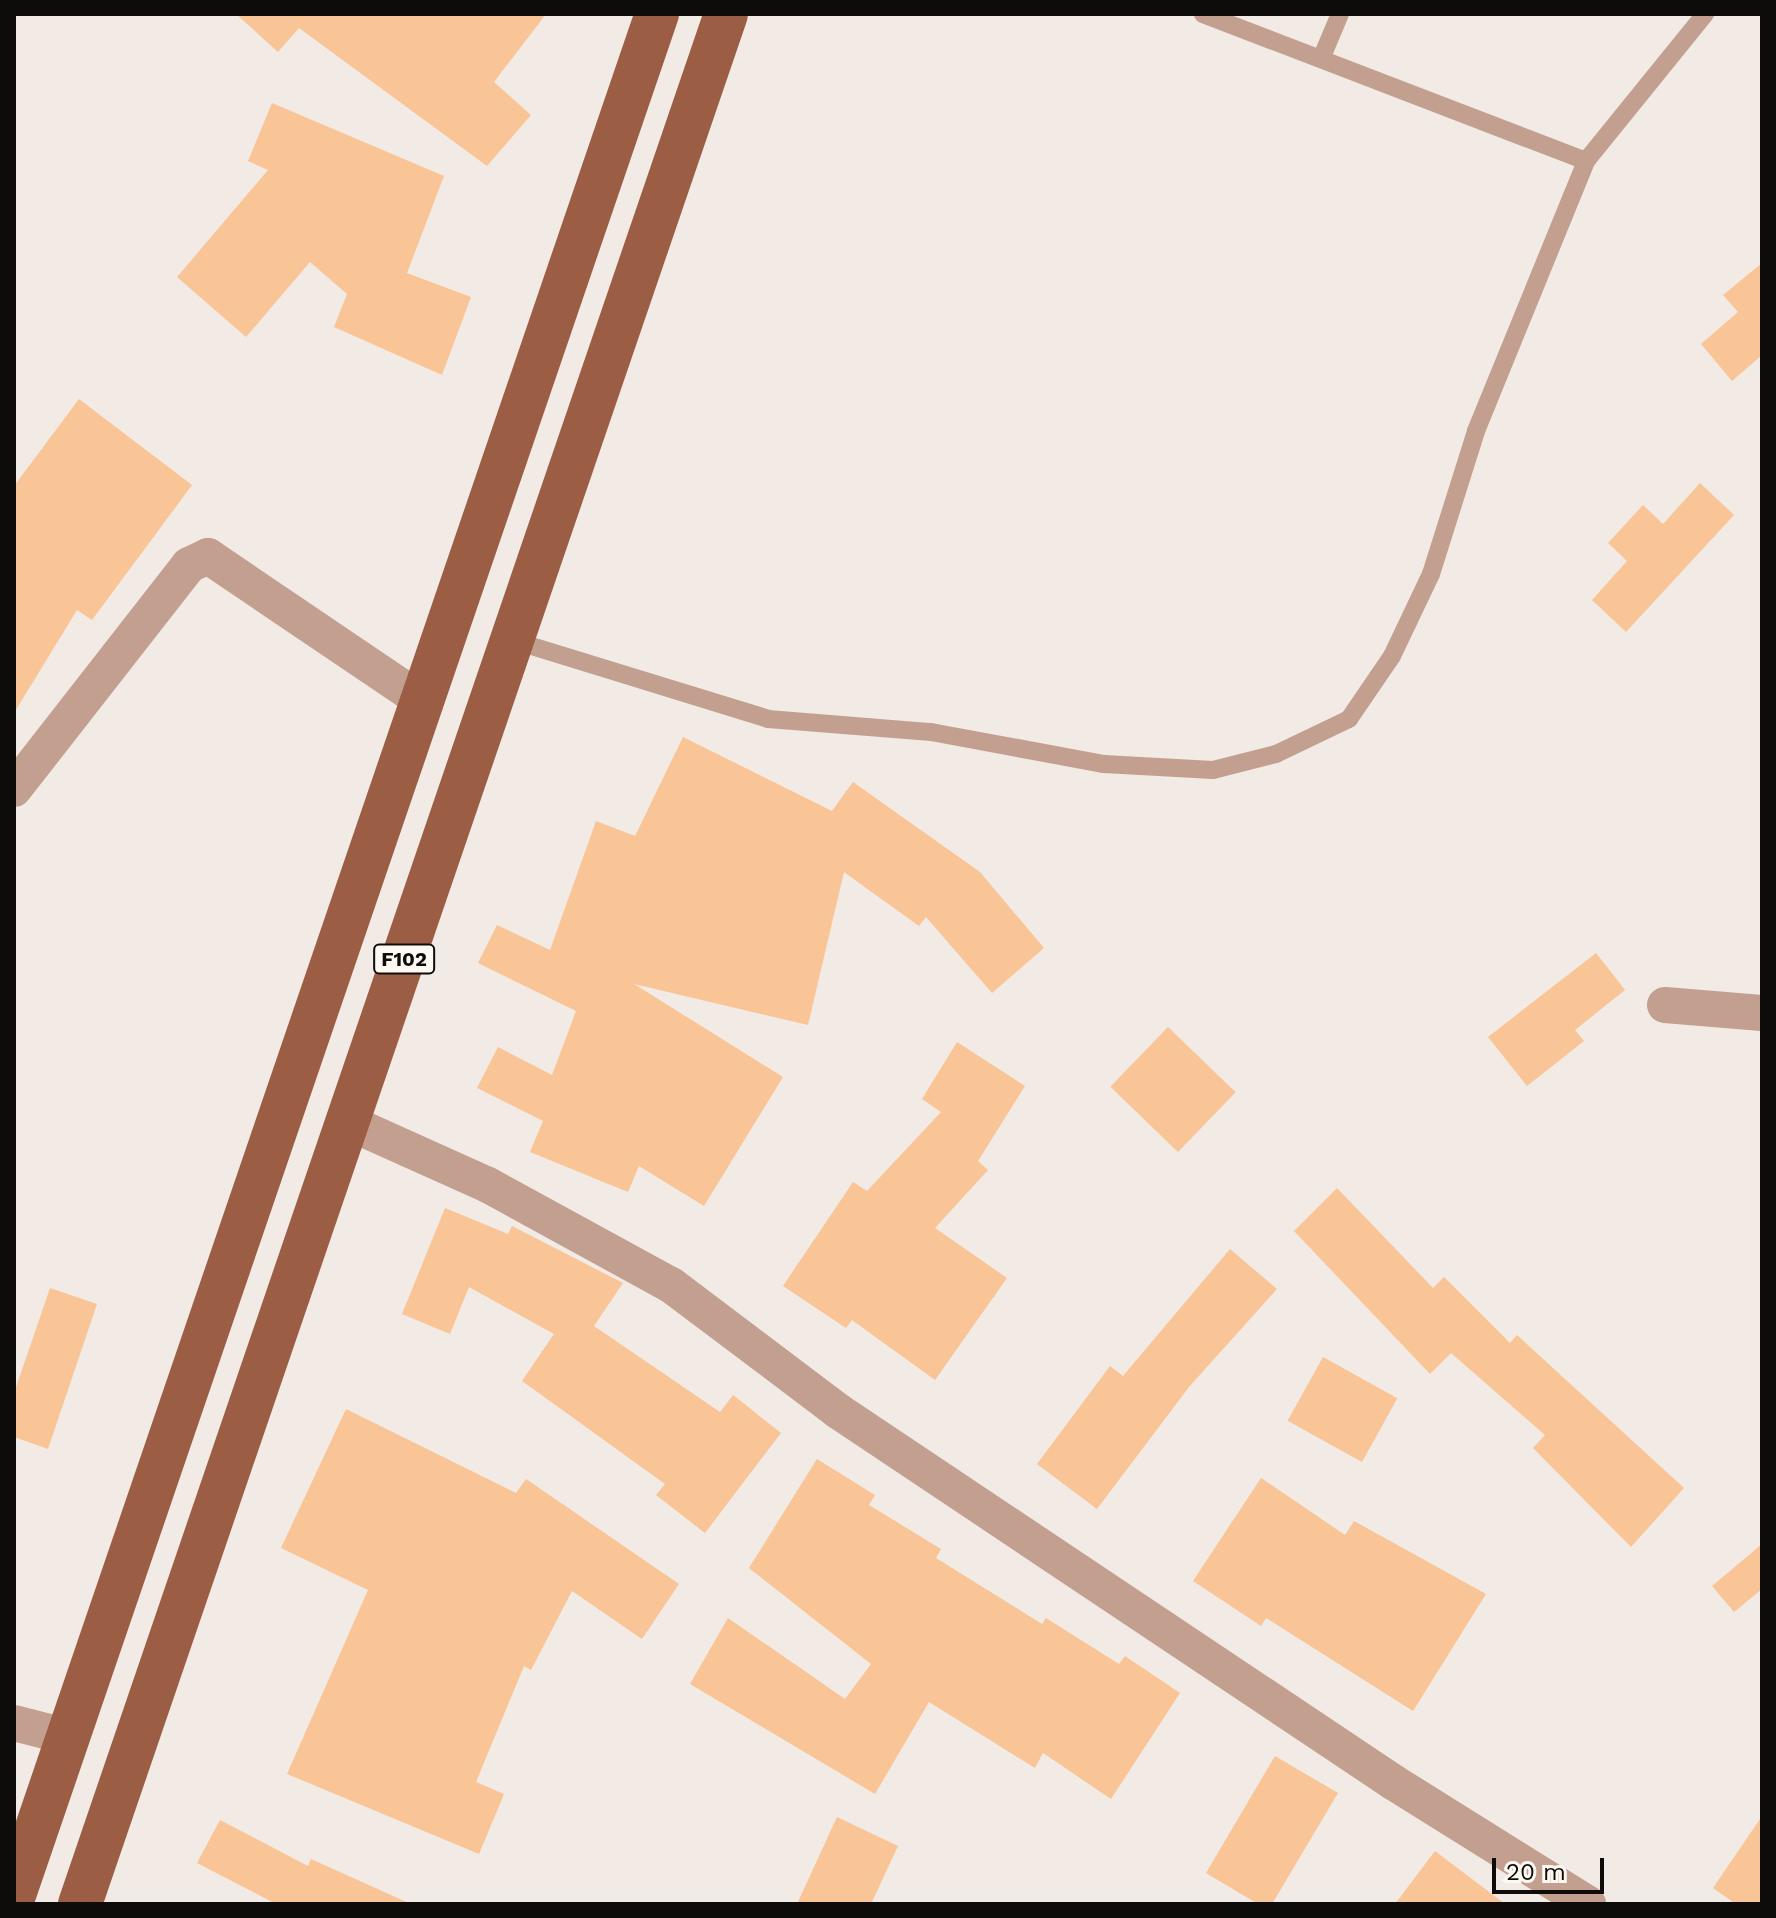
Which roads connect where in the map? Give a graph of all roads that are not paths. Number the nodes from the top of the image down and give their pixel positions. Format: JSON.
{"nodes":[{"id":1,"x":657,"y":14,"type":"edge"},
{"id":2,"x":726,"y":14,"type":"edge"},
{"id":3,"x":1203,"y":14,"type":"edge"},
{"id":4,"x":1340,"y":14,"type":"edge"},
{"id":5,"x":1705,"y":14,"type":"edge"},
{"id":6,"x":1321,"y":59,"type":"junction"},
{"id":7,"x":1586,"y":161,"type":"junction"},
{"id":8,"x":512,"y":640,"type":"junction"},
{"id":9,"x":419,"y":699,"type":"junction"},
{"id":10,"x":14,"y":789,"type":"edge"},
{"id":11,"x":1665,"y":1005,"type":"dead end"},
{"id":12,"x":1762,"y":1013,"type":"edge"},
{"id":13,"x":350,"y":1123,"type":"junction"},
{"id":14,"x":14,"y":1723,"type":"edge"},
{"id":15,"x":69,"y":1737,"type":"junction"},
{"id":16,"x":14,"y":1895,"type":"edge"},
{"id":17,"x":80,"y":1904,"type":"edge"},
{"id":18,"x":1588,"y":1904,"type":"edge"}],
"edges":[{"from":1,"to":9,"type":"main road"},
{"from":2,"to":8,"type":"main road","number":"F102"},
{"from":3,"to":6,"type":"lane"},
{"from":4,"to":6,"type":"lane"},
{"from":5,"to":7,"type":"lane"},
{"from":6,"to":7,"type":"lane"},
{"from":7,"to":8,"type":"lane"},
{"from":8,"to":13,"type":"main road","number":"F102"},
{"from":9,"to":10,"type":"street"},
{"from":9,"to":15,"type":"main road"},
{"from":11,"to":12,"type":"street"},
{"from":13,"to":17,"type":"main road","number":"F102"},
{"from":13,"to":18,"type":"street"},
{"from":14,"to":15,"type":"street"},
{"from":15,"to":16,"type":"main road"}]}
